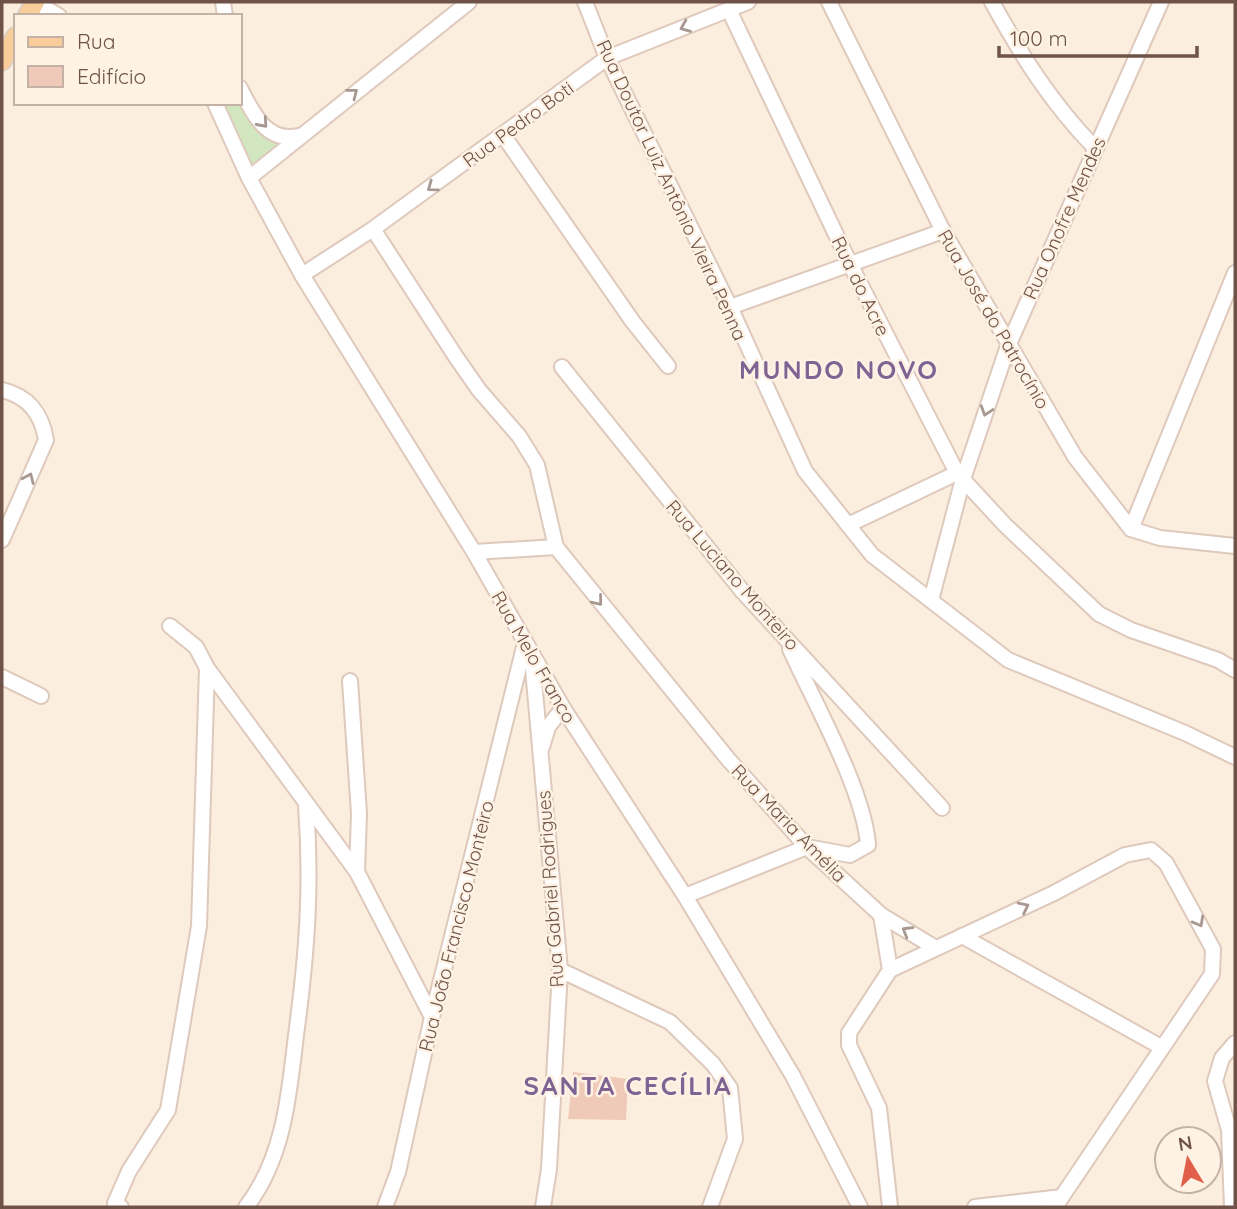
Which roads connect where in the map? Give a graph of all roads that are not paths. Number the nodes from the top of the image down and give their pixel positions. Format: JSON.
{"nodes":[{"id":1,"x":35,"y":2,"type":"edge"},
{"id":2,"x":469,"y":2,"type":"edge"},
{"id":3,"x":585,"y":2,"type":"edge"},
{"id":4,"x":748,"y":2,"type":"edge"},
{"id":5,"x":829,"y":2,"type":"edge"},
{"id":6,"x":992,"y":2,"type":"edge"},
{"id":7,"x":1161,"y":2,"type":"edge"},
{"id":8,"x":729,"y":10,"type":"junction"},
{"id":9,"x":56,"y":14,"type":"edge"},
{"id":10,"x":14,"y":40,"type":"edge"},
{"id":11,"x":607,"y":58,"type":"junction"},
{"id":12,"x":2,"y":61,"type":"edge"},
{"id":13,"x":242,"y":91,"type":"edge"},
{"id":14,"x":216,"y":105,"type":"edge"},
{"id":15,"x":503,"y":135,"type":"junction"},
{"id":16,"x":299,"y":136,"type":"junction"},
{"id":17,"x":1094,"y":147,"type":"junction"},
{"id":18,"x":249,"y":178,"type":"junction"},
{"id":19,"x":373,"y":229,"type":"junction"},
{"id":20,"x":943,"y":231,"type":"junction"},
{"id":21,"x":850,"y":264,"type":"junction"},
{"id":22,"x":1235,"y":273,"type":"edge"},
{"id":23,"x":302,"y":275,"type":"junction"},
{"id":24,"x":730,"y":307,"type":"junction"},
{"id":25,"x":1007,"y":346,"type":"junction"},
{"id":26,"x":668,"y":366,"type":"dead end"},
{"id":27,"x":562,"y":367,"type":"dead end"},
{"id":28,"x":2,"y":390,"type":"edge"},
{"id":29,"x":960,"y":476,"type":"junction"},
{"id":30,"x":848,"y":525,"type":"junction"},
{"id":31,"x":1131,"y":529,"type":"junction"},
{"id":32,"x":2,"y":540,"type":"edge"},
{"id":33,"x":1235,"y":546,"type":"edge"},
{"id":34,"x":556,"y":547,"type":"junction"},
{"id":35,"x":474,"y":552,"type":"junction"},
{"id":36,"x":931,"y":600,"type":"junction"},
{"id":37,"x":170,"y":626,"type":"dead end"},
{"id":38,"x":785,"y":638,"type":"junction"},
{"id":39,"x":528,"y":649,"type":"junction"},
{"id":40,"x":207,"y":668,"type":"junction"},
{"id":41,"x":1235,"y":670,"type":"edge"},
{"id":42,"x":2,"y":677,"type":"edge"},
{"id":43,"x":350,"y":681,"type":"dead end"},
{"id":44,"x":41,"y":696,"type":"dead end"},
{"id":45,"x":563,"y":708,"type":"junction"},
{"id":46,"x":540,"y":755,"type":"junction"},
{"id":47,"x":1235,"y":757,"type":"edge"},
{"id":48,"x":306,"y":804,"type":"junction"},
{"id":49,"x":942,"y":808,"type":"dead end"},
{"id":50,"x":807,"y":847,"type":"junction"},
{"id":51,"x":357,"y":872,"type":"junction"},
{"id":52,"x":685,"y":896,"type":"junction"},
{"id":53,"x":881,"y":915,"type":"junction"},
{"id":54,"x":962,"y":936,"type":"junction"},
{"id":55,"x":934,"y":947,"type":"junction"},
{"id":56,"x":560,"y":970,"type":"junction"},
{"id":57,"x":890,"y":970,"type":"junction"},
{"id":58,"x":432,"y":1017,"type":"junction"},
{"id":59,"x":1235,"y":1043,"type":"edge"},
{"id":60,"x":1161,"y":1047,"type":"junction"},
{"id":61,"x":1059,"y":1202,"type":"edge"},
{"id":62,"x":121,"y":1207,"type":"edge"},
{"id":63,"x":246,"y":1207,"type":"edge"},
{"id":64,"x":385,"y":1207,"type":"edge"},
{"id":65,"x":543,"y":1207,"type":"edge"},
{"id":66,"x":710,"y":1207,"type":"edge"},
{"id":67,"x":860,"y":1207,"type":"edge"},
{"id":68,"x":890,"y":1207,"type":"edge"},
{"id":69,"x":975,"y":1207,"type":"edge"},
{"id":70,"x":1232,"y":1207,"type":"edge"}],
"edges":[{"from":1,"to":9,"type":"street"},
{"from":16,"to":2,"type":"street","one_way":true},
{"from":3,"to":11,"type":"street","name":"Rua Doutor Luiz Antônio Vieira Penna"},
{"from":4,"to":8,"type":"street","name":"Rua Pedro Boti"},
{"from":5,"to":20,"type":"street","name":"Rua José do Patrocínio"},
{"from":6,"to":17,"type":"street"},
{"from":7,"to":17,"type":"street","name":"Rua Onofre Mendes"},
{"from":8,"to":11,"type":"street","name":"Rua Pedro Boti","one_way":true},
{"from":8,"to":21,"type":"street","name":"Rua do Acre"},
{"from":10,"to":12,"type":"main road"},
{"from":11,"to":15,"type":"street","name":"Rua Pedro Boti"},
{"from":11,"to":24,"type":"street","name":"Rua Doutor Luiz Antônio Vieira Penna"},
{"from":13,"to":16,"type":"street","one_way":true},
{"from":14,"to":18,"type":"street","name":"Rua Melo Franco"},
{"from":15,"to":19,"type":"street","name":"Rua Pedro Boti","one_way":true},
{"from":15,"to":26,"type":"street"},
{"from":16,"to":18,"type":"street"},
{"from":17,"to":25,"type":"street","name":"Rua Onofre Mendes"},
{"from":18,"to":23,"type":"street","name":"Rua Melo Franco"},
{"from":19,"to":23,"type":"street","name":"Rua Pedro Boti"},
{"from":19,"to":34,"type":"street"},
{"from":20,"to":21,"type":"street"},
{"from":20,"to":25,"type":"street","name":"Rua José do Patrocínio"},
{"from":21,"to":24,"type":"street"},
{"from":21,"to":29,"type":"street","name":"Rua do Acre"},
{"from":22,"to":31,"type":"street"},
{"from":23,"to":35,"type":"street","name":"Rua Melo Franco"},
{"from":24,"to":30,"type":"street","name":"Rua Doutor Luiz Antônio Vieira Penna"},
{"from":25,"to":29,"type":"street","name":"Rua Onofre Mendes","one_way":true},
{"from":25,"to":31,"type":"street","name":"Rua José do Patrocínio"},
{"from":27,"to":38,"type":"street","name":"Rua Luciano Monteiro"},
{"from":32,"to":28,"type":"street","one_way":true},
{"from":29,"to":30,"type":"street"},
{"from":29,"to":36,"type":"street","name":"Rua Onofre Mendes"},
{"from":29,"to":41,"type":"street","name":"Rua do Acre"},
{"from":30,"to":36,"type":"street","name":"Rua Doutor Luiz Antônio Vieira Penna"},
{"from":31,"to":33,"type":"street"},
{"from":34,"to":35,"type":"street"},
{"from":34,"to":50,"type":"street","name":"Rua Maria Amélia","one_way":true},
{"from":35,"to":39,"type":"street","name":"Rua Melo Franco"},
{"from":36,"to":47,"type":"street","name":"Rua Doutor Luiz Antônio Vieira Penna"},
{"from":37,"to":40,"type":"street"},
{"from":38,"to":49,"type":"street","name":"Rua Luciano Monteiro"},
{"from":38,"to":50,"type":"street"},
{"from":39,"to":45,"type":"street","name":"Rua Melo Franco"},
{"from":39,"to":46,"type":"street","name":"Rua Gabriel Rodrigues"},
{"from":39,"to":58,"type":"street","name":"Rua João Francisco Monteiro"},
{"from":40,"to":48,"type":"street"},
{"from":40,"to":62,"type":"street"},
{"from":42,"to":44,"type":"street"},
{"from":43,"to":51,"type":"street"},
{"from":45,"to":46,"type":"street"},
{"from":45,"to":52,"type":"street","name":"Rua Melo Franco"},
{"from":46,"to":56,"type":"street","name":"Rua Gabriel Rodrigues"},
{"from":48,"to":51,"type":"street"},
{"from":48,"to":63,"type":"street"},
{"from":50,"to":52,"type":"street"},
{"from":50,"to":53,"type":"street","name":"Rua Maria Amélia"},
{"from":51,"to":58,"type":"street"},
{"from":52,"to":67,"type":"street","name":"Rua Melo Franco"},
{"from":55,"to":53,"type":"street","name":"Rua Maria Amélia","one_way":true},
{"from":53,"to":57,"type":"street"},
{"from":54,"to":55,"type":"street"},
{"from":54,"to":60,"type":"street"},
{"from":54,"to":60,"type":"street","one_way":true},
{"from":55,"to":57,"type":"street"},
{"from":56,"to":65,"type":"street","name":"Rua Gabriel Rodrigues"},
{"from":56,"to":66,"type":"street"},
{"from":57,"to":68,"type":"street"},
{"from":58,"to":64,"type":"street","name":"Rua João Francisco Monteiro"},
{"from":59,"to":70,"type":"street"},
{"from":60,"to":61,"type":"street"},
{"from":61,"to":69,"type":"street"}]}
